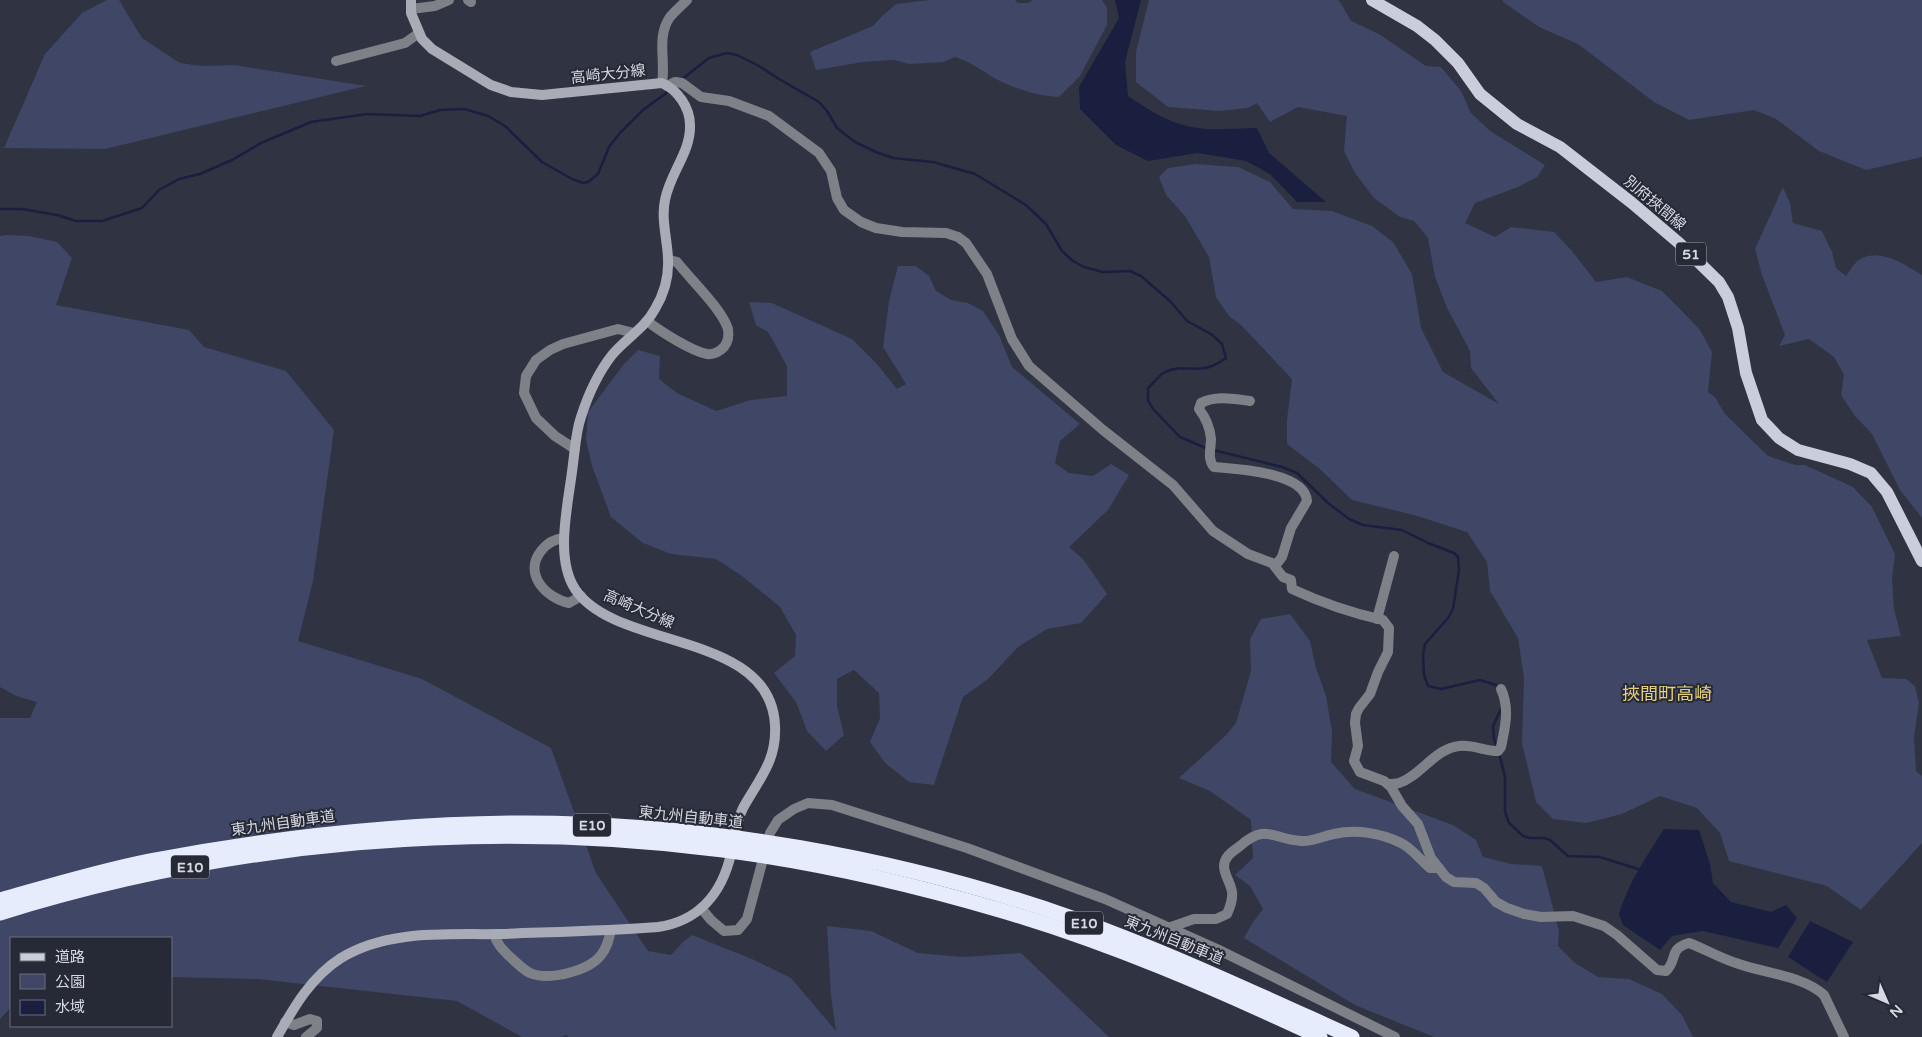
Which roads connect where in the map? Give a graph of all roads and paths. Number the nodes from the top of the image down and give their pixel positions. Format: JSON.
{"nodes":[{"id":1,"x":450,"y":0,"type":"edge"},
{"id":2,"x":687,"y":0,"type":"edge"},
{"id":3,"x":1372,"y":0,"type":"edge"},
{"id":4,"x":411,"y":4,"type":"edge"},
{"id":5,"x":419,"y":33,"type":"junction"},
{"id":6,"x":336,"y":61,"type":"dead end"},
{"id":7,"x":665,"y":85,"type":"junction"},
{"id":8,"x":668,"y":260,"type":"junction"},
{"id":9,"x":647,"y":321,"type":"junction"},
{"id":10,"x":634,"y":333,"type":"junction"},
{"id":11,"x":1250,"y":401,"type":"dead end"},
{"id":12,"x":575,"y":449,"type":"junction"},
{"id":13,"x":564,"y":538,"type":"junction"},
{"id":14,"x":1394,"y":556,"type":"dead end"},
{"id":15,"x":1922,"y":561,"type":"edge"},
{"id":16,"x":1275,"y":566,"type":"junction"},
{"id":17,"x":581,"y":596,"type":"junction"},
{"id":18,"x":1377,"y":618,"type":"junction"},
{"id":19,"x":1501,"y":690,"type":"dead end"},
{"id":20,"x":1388,"y":784,"type":"junction"},
{"id":21,"x":382,"y":835,"type":"junction"},
{"id":22,"x":800,"y":855,"type":"junction"},
{"id":23,"x":1439,"y":868,"type":"junction"},
{"id":24,"x":0,"y":900,"type":"edge"},
{"id":25,"x":701,"y":908,"type":"junction"},
{"id":26,"x":0,"y":913,"type":"edge"},
{"id":27,"x":1171,"y":926,"type":"junction"},
{"id":28,"x":612,"y":930,"type":"junction"},
{"id":29,"x":494,"y":934,"type":"junction"},
{"id":30,"x":286,"y":1022,"type":"junction"},
{"id":31,"x":277,"y":1037,"type":"edge"},
{"id":32,"x":306,"y":1037,"type":"edge"},
{"id":33,"x":1320,"y":1037,"type":"edge"},
{"id":34,"x":1352,"y":1037,"type":"edge"},
{"id":35,"x":1395,"y":1037,"type":"edge"},
{"id":36,"x":1844,"y":1037,"type":"edge"}],
"edges":[{"from":1,"to":4,"type":"street"},
{"from":2,"to":7,"type":"street"},
{"from":3,"to":15,"type":"main road","name":"別府挾間線","number":"51"},
{"from":4,"to":5,"type":"main road","name":"高崎大分線"},
{"from":5,"to":6,"type":"street"},
{"from":5,"to":7,"type":"main road","name":"高崎大分線"},
{"from":7,"to":8,"type":"main road","name":"高崎大分線"},
{"from":7,"to":16,"type":"street"},
{"from":8,"to":9,"type":"main road","name":"高崎大分線"},
{"from":8,"to":9,"type":"street"},
{"from":9,"to":10,"type":"main road","name":"高崎大分線"},
{"from":10,"to":12,"type":"main road","name":"高崎大分線"},
{"from":10,"to":12,"type":"street"},
{"from":11,"to":16,"type":"street"},
{"from":12,"to":13,"type":"main road","name":"高崎大分線"},
{"from":13,"to":17,"type":"main road","name":"高崎大分線"},
{"from":13,"to":17,"type":"street"},
{"from":14,"to":18,"type":"street"},
{"from":16,"to":18,"type":"street"},
{"from":17,"to":25,"type":"main road","name":"高崎大分線"},
{"from":18,"to":20,"type":"street"},
{"from":19,"to":20,"type":"street"},
{"from":20,"to":23,"type":"street"},
{"from":21,"to":22,"type":"highway","name":"東九州自動車道","number":"E10"},
{"from":21,"to":24,"type":"highway","name":"東九州自動車道","number":"E10"},
{"from":21,"to":26,"type":"highway","name":"東九州自動車道","number":"E10"},
{"from":22,"to":33,"type":"highway","name":"東九州自動車道","number":"E10"},
{"from":22,"to":34,"type":"highway","name":"東九州自動車道","number":"E10"},
{"from":23,"to":27,"type":"street"},
{"from":23,"to":36,"type":"street"},
{"from":25,"to":27,"type":"street"},
{"from":25,"to":28,"type":"main road","name":"高崎大分線"},
{"from":27,"to":35,"type":"street"},
{"from":28,"to":29,"type":"main road","name":"高崎大分線"},
{"from":28,"to":29,"type":"street"},
{"from":29,"to":30,"type":"main road","name":"高崎大分線"},
{"from":30,"to":31,"type":"main road","name":"高崎大分線"},
{"from":30,"to":32,"type":"street"}]}
